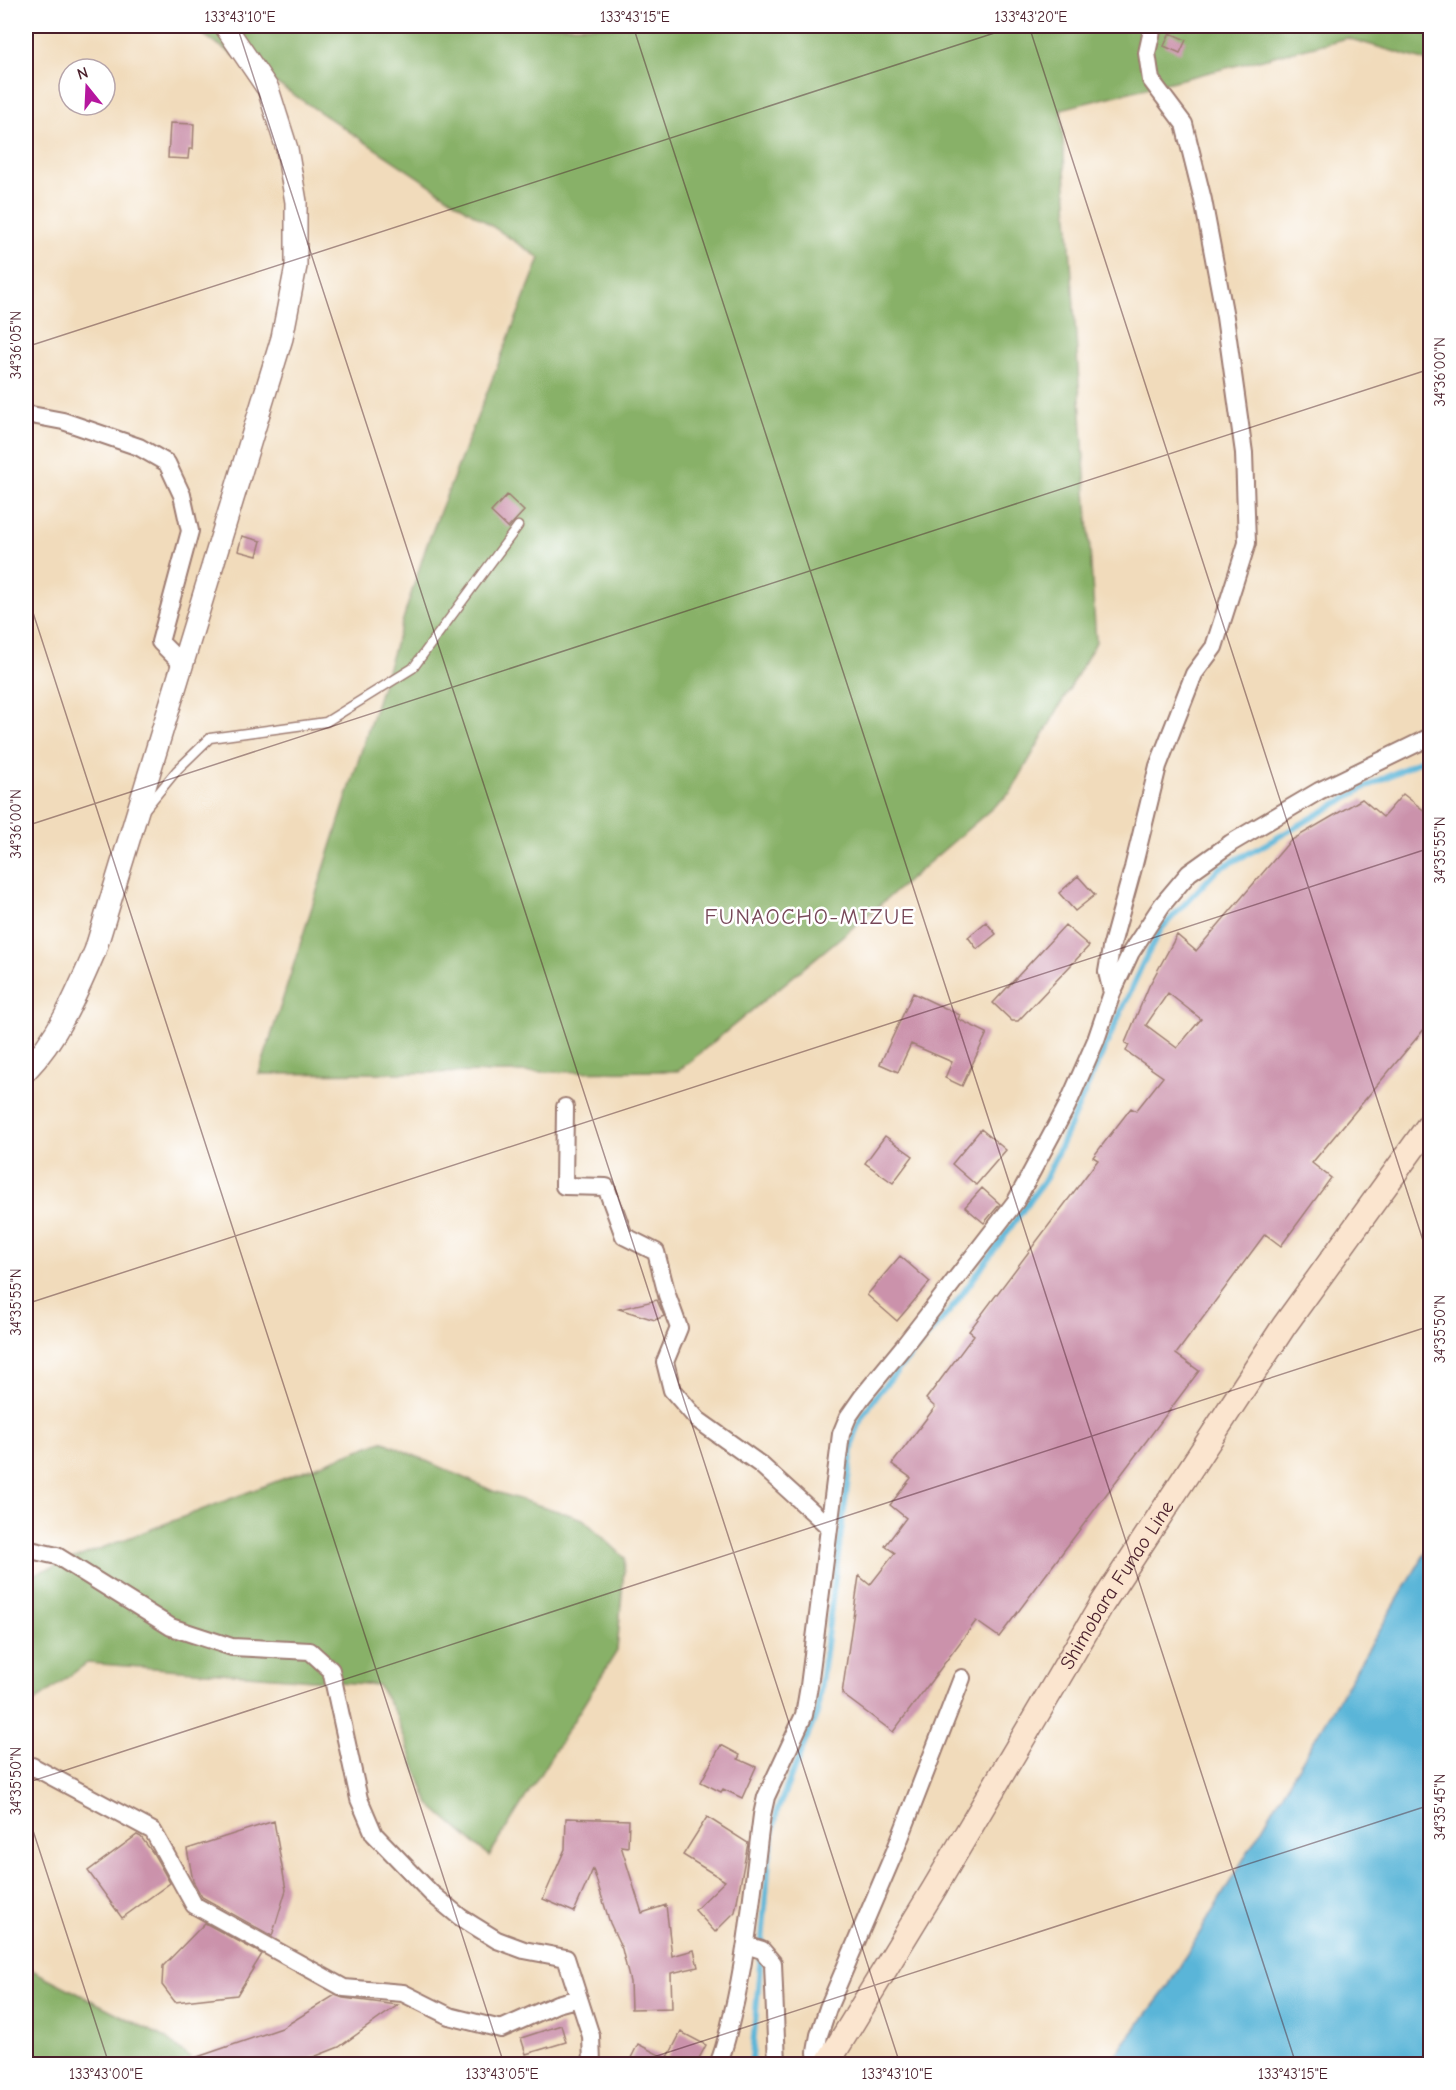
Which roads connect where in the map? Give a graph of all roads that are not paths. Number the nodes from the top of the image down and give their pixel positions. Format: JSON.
{"nodes":[{"id":1,"x":225,"y":26,"type":"edge"},
{"id":2,"x":1153,"y":26,"type":"edge"},
{"id":3,"x":26,"y":414,"type":"edge"},
{"id":4,"x":518,"y":526,"type":"dead end"},
{"id":5,"x":183,"y":665,"type":"junction"},
{"id":6,"x":1431,"y":738,"type":"edge"},
{"id":7,"x":135,"y":822,"type":"junction"},
{"id":8,"x":1112,"y":993,"type":"junction"},
{"id":9,"x":26,"y":1071,"type":"edge"},
{"id":10,"x":565,"y":1107,"type":"dead end"},
{"id":11,"x":1431,"y":1124,"type":"edge"},
{"id":12,"x":828,"y":1526,"type":"junction"},
{"id":13,"x":26,"y":1549,"type":"edge"},
{"id":14,"x":962,"y":1678,"type":"dead end"},
{"id":15,"x":26,"y":1770,"type":"edge"},
{"id":16,"x":754,"y":1947,"type":"junction"},
{"id":17,"x":579,"y":1998,"type":"junction"},
{"id":18,"x":592,"y":2064,"type":"edge"},
{"id":19,"x":718,"y":2064,"type":"edge"},
{"id":20,"x":777,"y":2064,"type":"edge"},
{"id":21,"x":817,"y":2064,"type":"edge"},
{"id":22,"x":827,"y":2064,"type":"edge"}],
"edges":[{"from":1,"to":5,"type":"street"},
{"from":2,"to":8,"type":"street"},
{"from":3,"to":5,"type":"street"},
{"from":4,"to":7,"type":"lane"},
{"from":5,"to":7,"type":"street"},
{"from":6,"to":8,"type":"street"},
{"from":7,"to":9,"type":"street"},
{"from":8,"to":12,"type":"street"},
{"from":10,"to":12,"type":"street"},
{"from":11,"to":22,"type":"main road","name":"Shimobara Funao Line"},
{"from":12,"to":16,"type":"street"},
{"from":13,"to":17,"type":"street"},
{"from":14,"to":21,"type":"street"},
{"from":15,"to":17,"type":"street"},
{"from":16,"to":19,"type":"street"},
{"from":16,"to":20,"type":"street"},
{"from":17,"to":18,"type":"street"}]}
